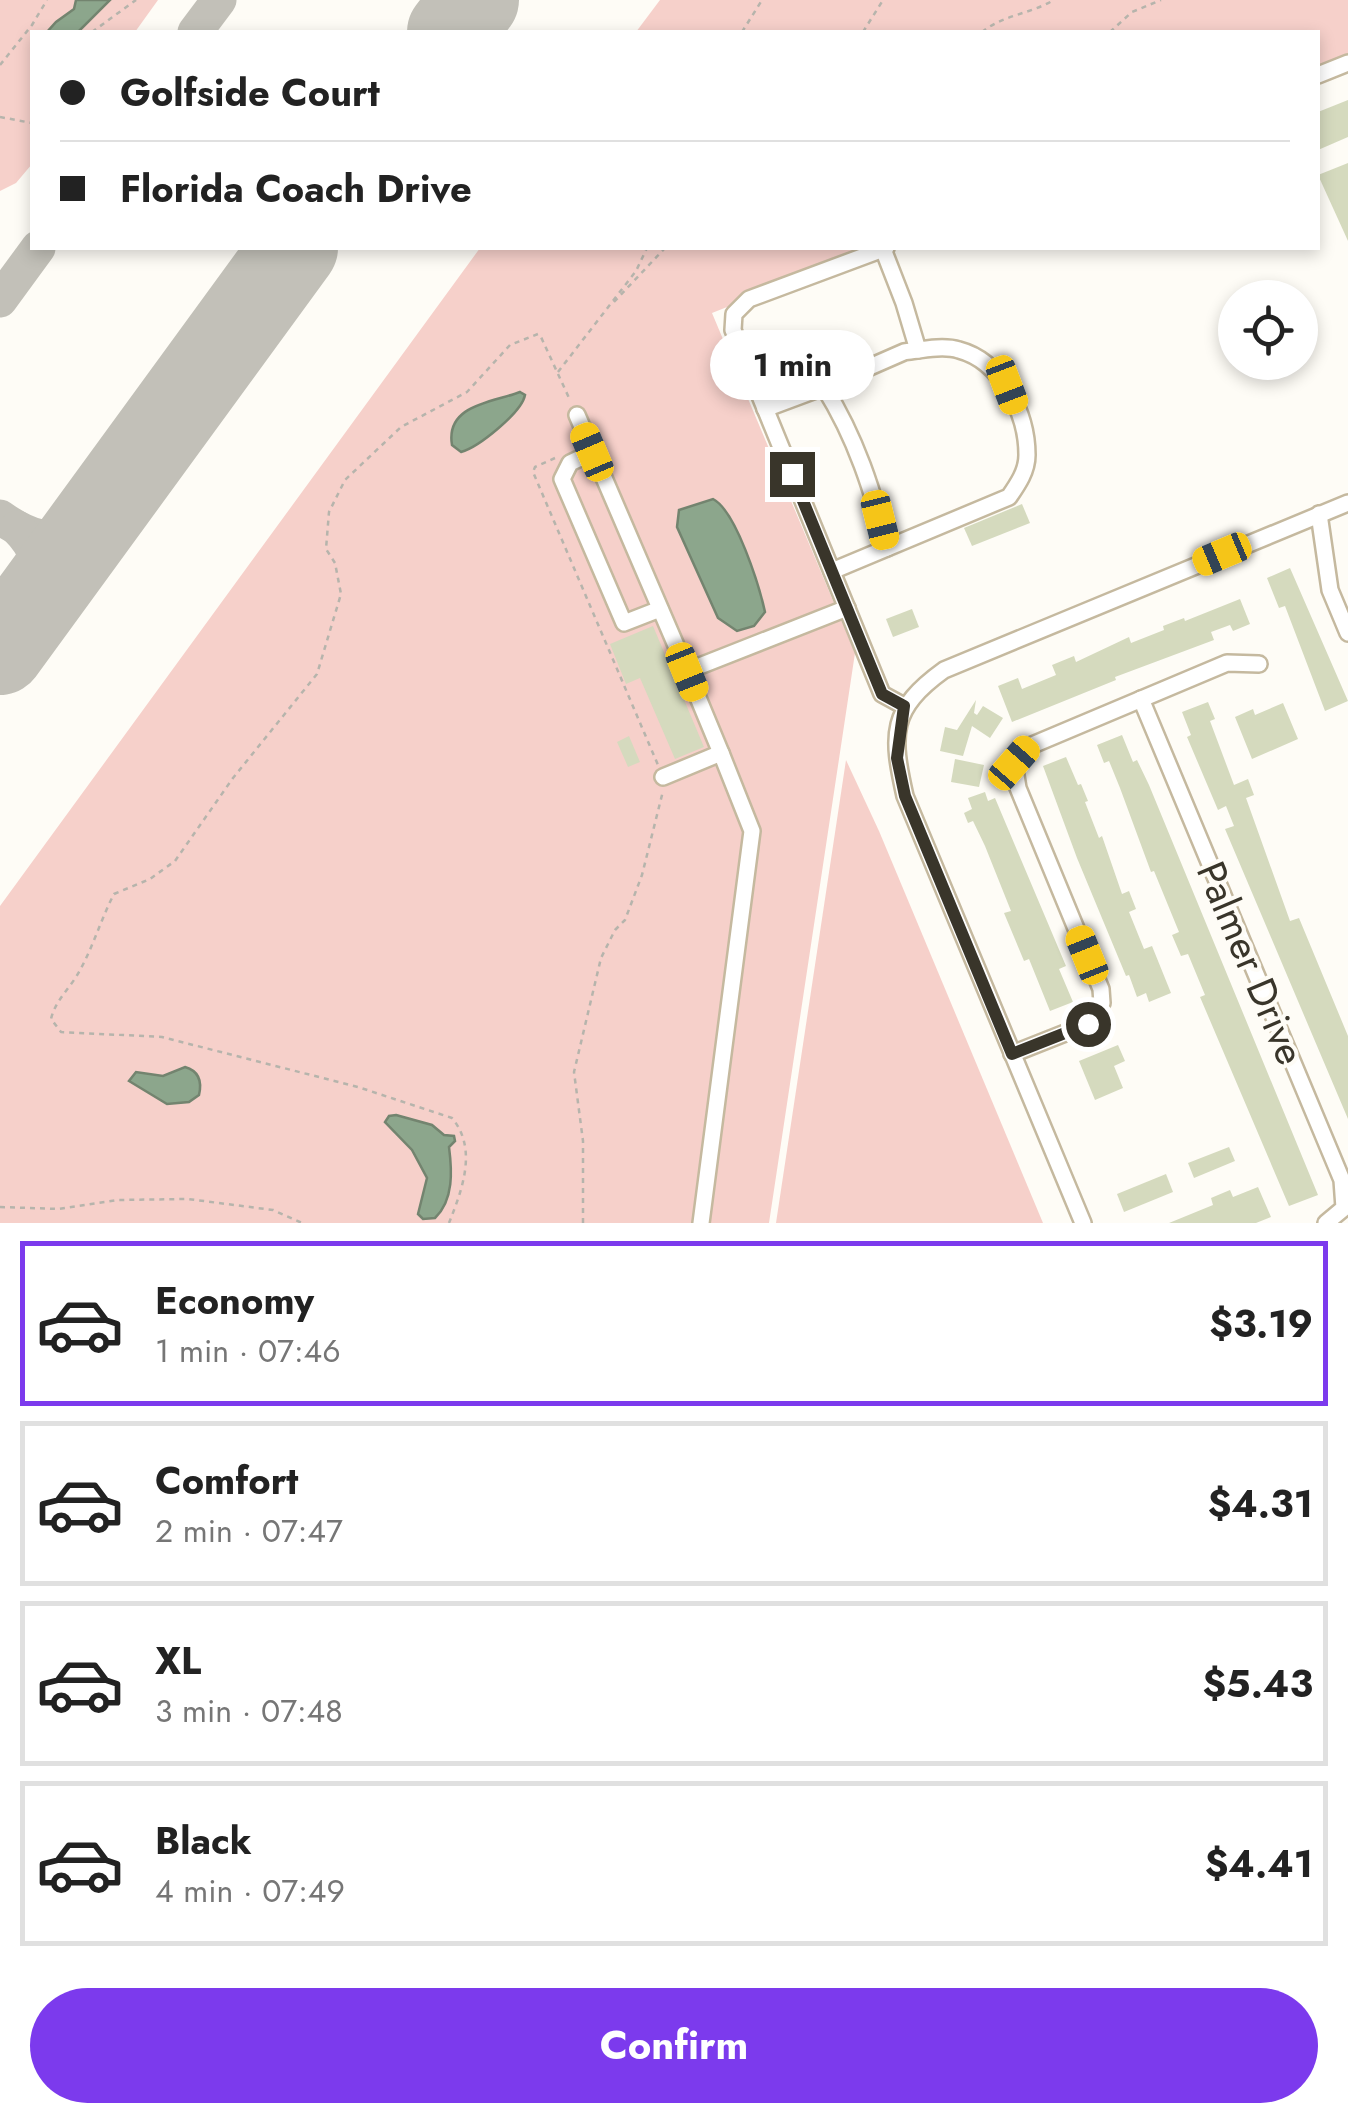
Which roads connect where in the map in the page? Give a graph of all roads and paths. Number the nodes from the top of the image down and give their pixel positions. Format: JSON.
{"nodes":[{"id":1,"x":46,"y":0,"type":"edge"},
{"id":2,"x":136,"y":0,"type":"edge"},
{"id":3,"x":762,"y":0,"type":"edge"},
{"id":4,"x":883,"y":0,"type":"edge"},
{"id":5,"x":1054,"y":0,"type":"edge"},
{"id":6,"x":1161,"y":0,"type":"edge"},
{"id":7,"x":95,"y":30,"type":"edge"},
{"id":8,"x":743,"y":30,"type":"edge"},
{"id":9,"x":864,"y":30,"type":"edge"},
{"id":10,"x":985,"y":30,"type":"edge"},
{"id":11,"x":1112,"y":30,"type":"edge"},
{"id":12,"x":1348,"y":62,"type":"edge"},
{"id":13,"x":0,"y":65,"type":"edge"},
{"id":14,"x":1320,"y":74,"type":"edge"},
{"id":15,"x":0,"y":117,"type":"edge"},
{"id":16,"x":30,"y":123,"type":"edge"},
{"id":17,"x":646,"y":250,"type":"edge"},
{"id":18,"x":663,"y":250,"type":"edge"},
{"id":19,"x":879,"y":250,"type":"edge"},
{"id":20,"x":885,"y":250,"type":"edge"},
{"id":21,"x":603,"y":314,"type":"junction"},
{"id":22,"x":528,"y":335,"type":"dead end"},
{"id":23,"x":918,"y":350,"type":"junction"},
{"id":24,"x":557,"y":373,"type":"dead end"},
{"id":25,"x":824,"y":388,"type":"junction"},
{"id":26,"x":765,"y":408,"type":"junction"},
{"id":27,"x":577,"y":415,"type":"dead end"},
{"id":28,"x":592,"y":452,"type":"junction"},
{"id":29,"x":1348,"y":503,"type":"edge"},
{"id":30,"x":1319,"y":514,"type":"junction"},
{"id":31,"x":887,"y":548,"type":"junction"},
{"id":32,"x":832,"y":571,"type":"junction"},
{"id":33,"x":847,"y":608,"type":"junction"},
{"id":34,"x":660,"y":609,"type":"junction"},
{"id":35,"x":1348,"y":633,"type":"edge"},
{"id":36,"x":1259,"y":664,"type":"dead end"},
{"id":37,"x":687,"y":672,"type":"junction"},
{"id":38,"x":1140,"y":699,"type":"junction"},
{"id":39,"x":904,"y":706,"type":"junction"},
{"id":40,"x":721,"y":753,"type":"junction"},
{"id":41,"x":664,"y":779,"type":"joint"},
{"id":42,"x":1012,"y":1054,"type":"junction"},
{"id":43,"x":0,"y":1207,"type":"edge"},
{"id":44,"x":302,"y":1223,"type":"edge"},
{"id":45,"x":449,"y":1223,"type":"edge"},
{"id":46,"x":583,"y":1223,"type":"edge"},
{"id":47,"x":701,"y":1223,"type":"edge"},
{"id":48,"x":1083,"y":1223,"type":"edge"},
{"id":49,"x":1326,"y":1223,"type":"edge"}],
"edges":[{"from":1,"to":13,"type":"path"},
{"from":2,"to":7,"type":"path"},
{"from":3,"to":8,"type":"path"},
{"from":4,"to":9,"type":"path"},
{"from":5,"to":10,"type":"path"},
{"from":6,"to":11,"type":"path"},
{"from":12,"to":14,"type":"street"},
{"from":15,"to":16,"type":"path"},
{"from":17,"to":21,"type":"path"},
{"from":18,"to":21,"type":"path"},
{"from":19,"to":26,"type":"street"},
{"from":20,"to":23,"type":"street"},
{"from":21,"to":24,"type":"path"},
{"from":22,"to":45,"type":"path"},
{"from":23,"to":25,"type":"street"},
{"from":23,"to":31,"type":"street"},
{"from":25,"to":26,"type":"street"},
{"from":25,"to":31,"type":"street"},
{"from":26,"to":32,"type":"street"},
{"from":27,"to":28,"type":"street"},
{"from":28,"to":34,"type":"street"},
{"from":28,"to":34,"type":"street"},
{"from":29,"to":30,"type":"street"},
{"from":30,"to":35,"type":"street"},
{"from":30,"to":39,"type":"street"},
{"from":31,"to":32,"type":"street"},
{"from":32,"to":33,"type":"street"},
{"from":33,"to":37,"type":"street"},
{"from":33,"to":39,"type":"street"},
{"from":34,"to":37,"type":"street"},
{"from":36,"to":38,"type":"street"},
{"from":37,"to":40,"type":"street"},
{"from":38,"to":42,"type":"street"},
{"from":38,"to":49,"type":"street","name":"Palmer Drive"},
{"from":39,"to":42,"type":"street"},
{"from":40,"to":41,"type":"street"},
{"from":40,"to":47,"type":"street"},
{"from":41,"to":46,"type":"path"},
{"from":42,"to":48,"type":"street"},
{"from":43,"to":44,"type":"path"}]}
